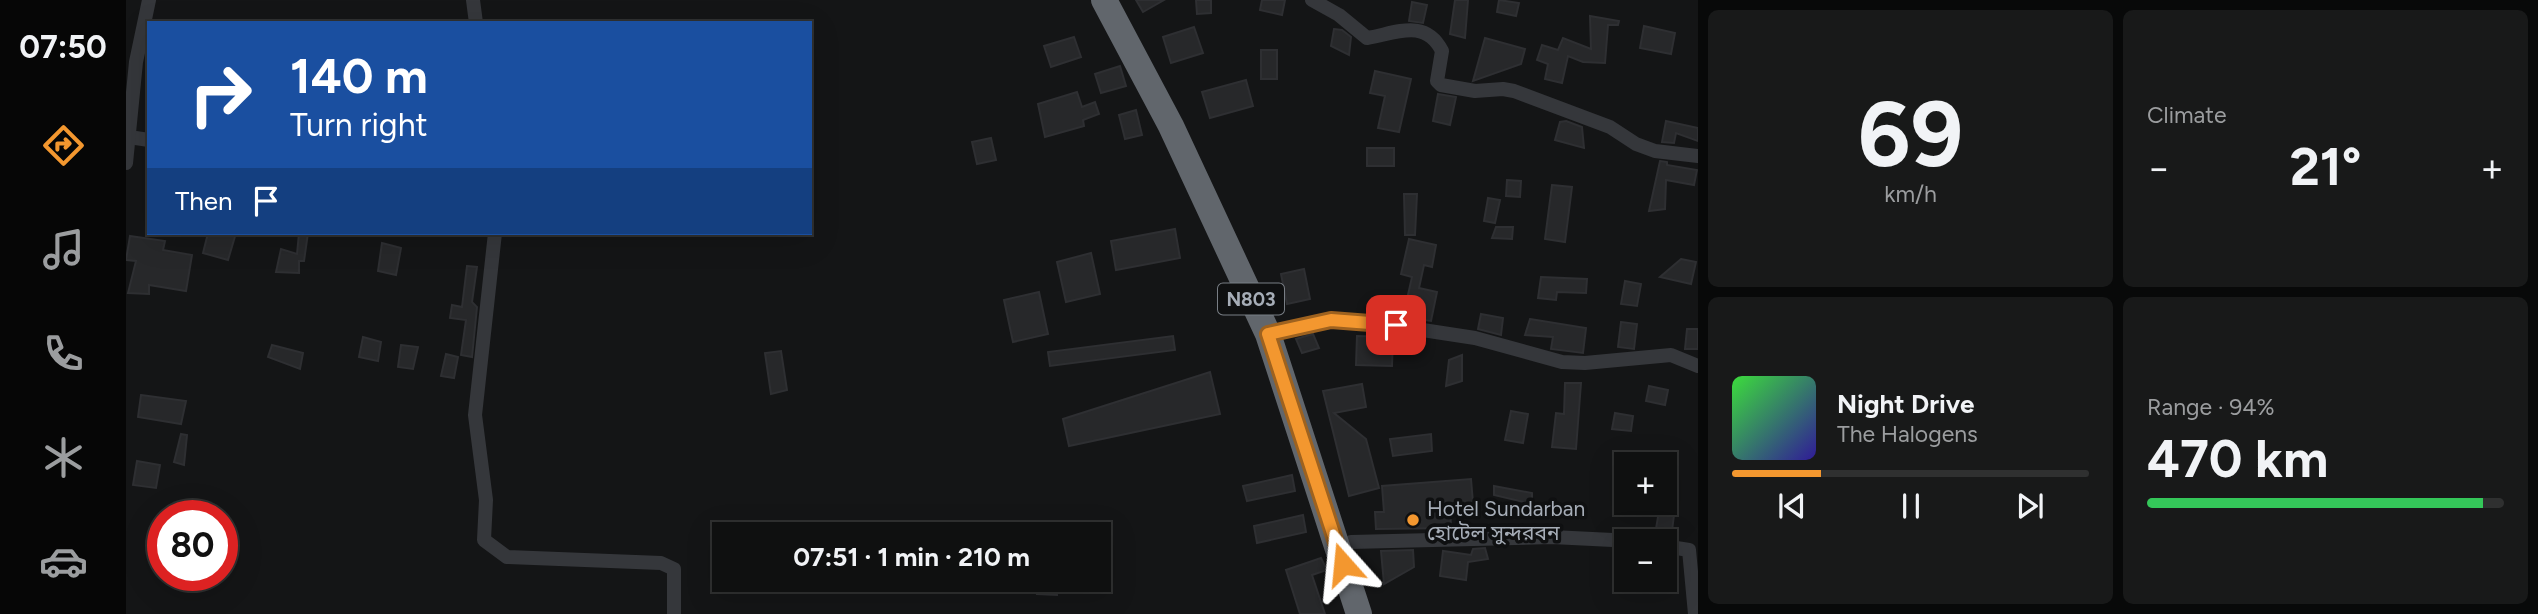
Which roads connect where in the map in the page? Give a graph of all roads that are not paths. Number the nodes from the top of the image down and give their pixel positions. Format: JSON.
{"nodes":[{"id":1,"x":149,"y":0,"type":"edge"},
{"id":2,"x":473,"y":0,"type":"edge"},
{"id":3,"x":1104,"y":0,"type":"edge"},
{"id":4,"x":1121,"y":0,"type":"edge"},
{"id":5,"x":1312,"y":0,"type":"edge"},
{"id":6,"x":476,"y":21,"type":"edge"},
{"id":7,"x":1178,"y":123,"type":"junction"},
{"id":8,"x":129,"y":137,"type":"junction"},
{"id":9,"x":147,"y":140,"type":"edge"},
{"id":10,"x":1698,"y":156,"type":"edge"},
{"id":11,"x":126,"y":163,"type":"edge"},
{"id":12,"x":495,"y":235,"type":"edge"},
{"id":13,"x":1274,"y":332,"type":"junction"},
{"id":14,"x":1698,"y":366,"type":"edge"},
{"id":15,"x":1310,"y":438,"type":"junction"},
{"id":16,"x":1614,"y":540,"type":"edge"},
{"id":17,"x":1351,"y":542,"type":"junction"},
{"id":18,"x":1677,"y":548,"type":"edge"},
{"id":19,"x":674,"y":614,"type":"edge"},
{"id":20,"x":1359,"y":614,"type":"edge"},
{"id":21,"x":1375,"y":614,"type":"edge"},
{"id":22,"x":1695,"y":614,"type":"edge"}],
"edges":[{"from":1,"to":8,"type":"street"},
{"from":2,"to":6,"type":"street"},
{"from":3,"to":7,"type":"highway","number":"N803"},
{"from":4,"to":7,"type":"highway","number":"N803"},
{"from":5,"to":10,"type":"street"},
{"from":7,"to":13,"type":"highway","number":"N803"},
{"from":8,"to":9,"type":"street"},
{"from":8,"to":11,"type":"street"},
{"from":12,"to":19,"type":"street"},
{"from":13,"to":14,"type":"street"},
{"from":13,"to":15,"type":"highway","number":"N803"},
{"from":15,"to":17,"type":"highway","number":"N803"},
{"from":15,"to":20,"type":"highway","number":"N803"},
{"from":16,"to":17,"type":"street"},
{"from":17,"to":21,"type":"highway","number":"N803"},
{"from":18,"to":22,"type":"street"}]}
